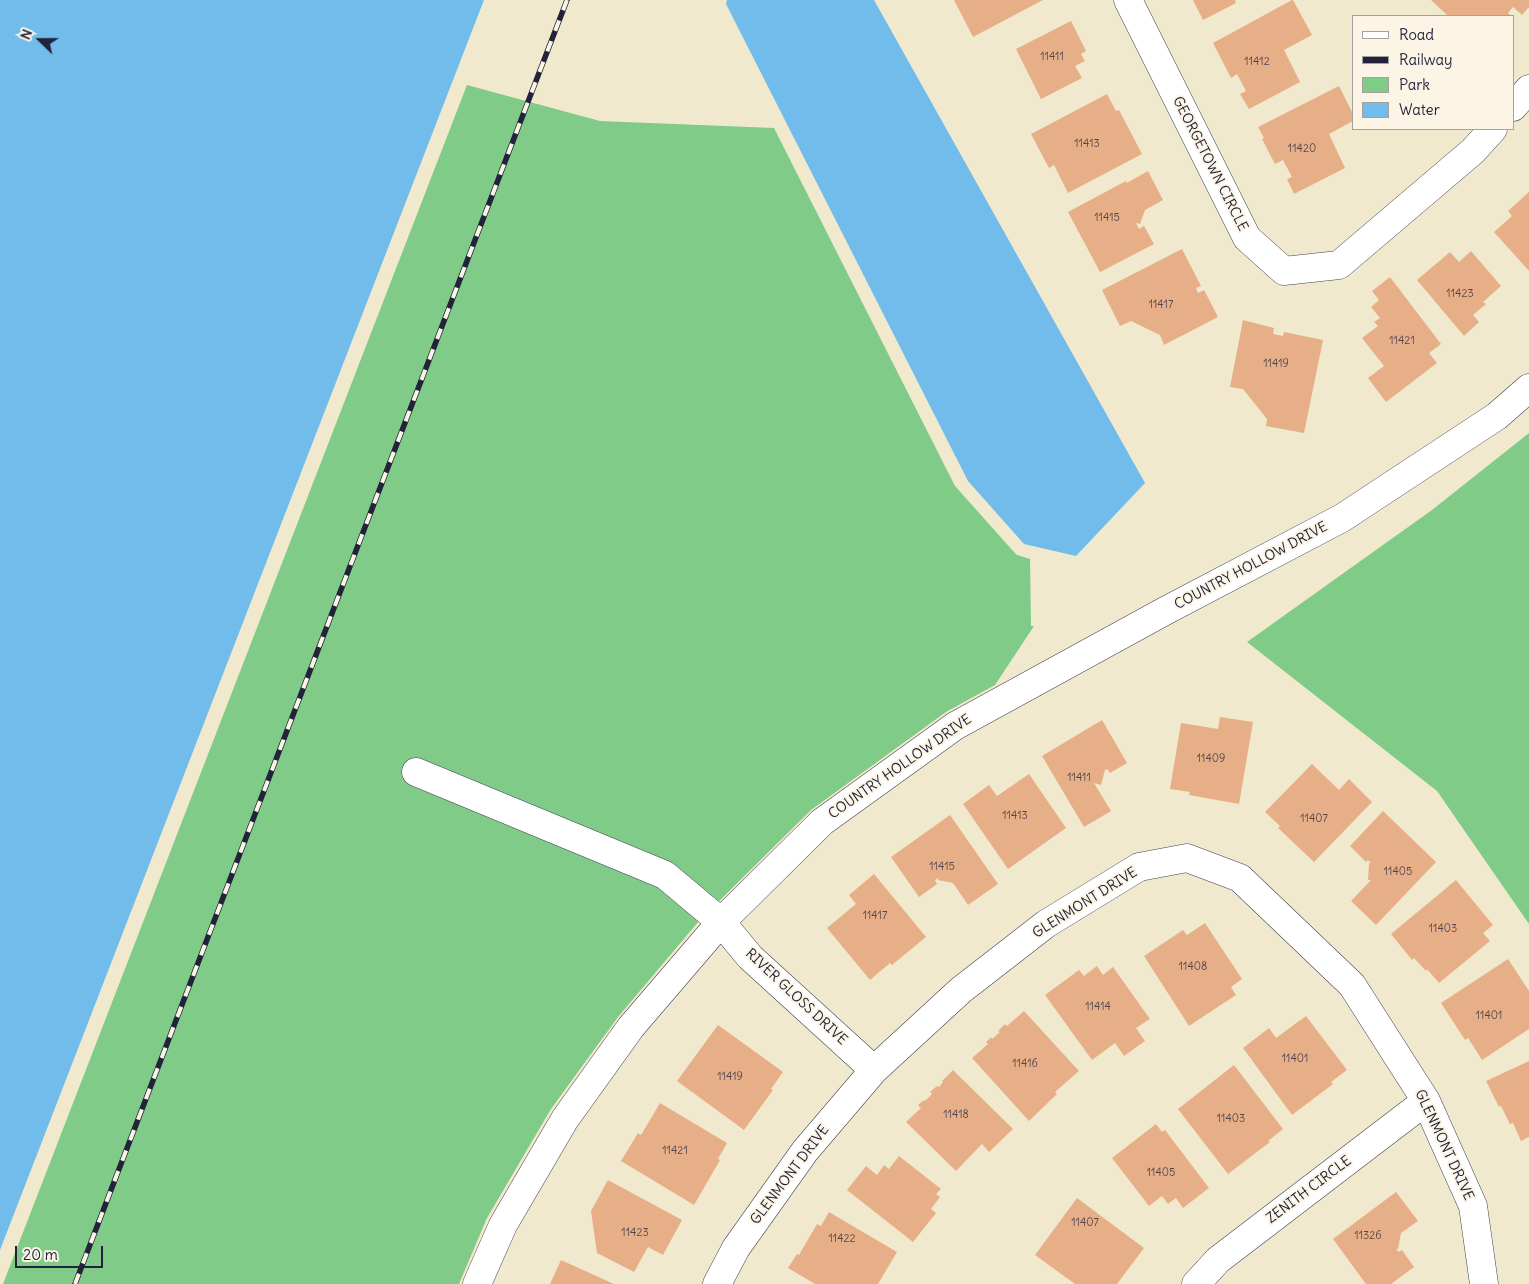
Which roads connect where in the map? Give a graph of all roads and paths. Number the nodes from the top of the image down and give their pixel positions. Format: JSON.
{"nodes":[{"id":1,"x":1128,"y":0,"type":"edge"},
{"id":2,"x":1529,"y":89,"type":"edge"},
{"id":3,"x":1514,"y":106,"type":"edge"},
{"id":4,"x":1492,"y":130,"type":"edge"},
{"id":5,"x":1529,"y":388,"type":"edge"},
{"id":6,"x":416,"y":772,"type":"dead end"},
{"id":7,"x":721,"y":922,"type":"junction"},
{"id":8,"x":874,"y":1070,"type":"junction"},
{"id":9,"x":1426,"y":1101,"type":"junction"},
{"id":10,"x":477,"y":1284,"type":"edge"},
{"id":11,"x":717,"y":1284,"type":"edge"},
{"id":12,"x":1196,"y":1284,"type":"edge"},
{"id":13,"x":1484,"y":1284,"type":"edge"}],
"edges":[{"from":1,"to":4,"type":"street","name":"GEORGETOWN CIRCLE"},
{"from":2,"to":3,"type":"street"},
{"from":5,"to":7,"type":"street","name":"COUNTRY HOLLOW DRIVE"},
{"from":6,"to":7,"type":"street","name":"RIVER GLOSS DRIVE"},
{"from":7,"to":8,"type":"street","name":"RIVER GLOSS DRIVE"},
{"from":7,"to":10,"type":"street","name":"COUNTRY HOLLOW DRIVE"},
{"from":8,"to":9,"type":"street","name":"GLENMONT DRIVE"},
{"from":8,"to":11,"type":"street","name":"GLENMONT DRIVE"},
{"from":9,"to":12,"type":"street","name":"ZENITH CIRCLE"},
{"from":9,"to":13,"type":"street","name":"GLENMONT DRIVE"}]}
